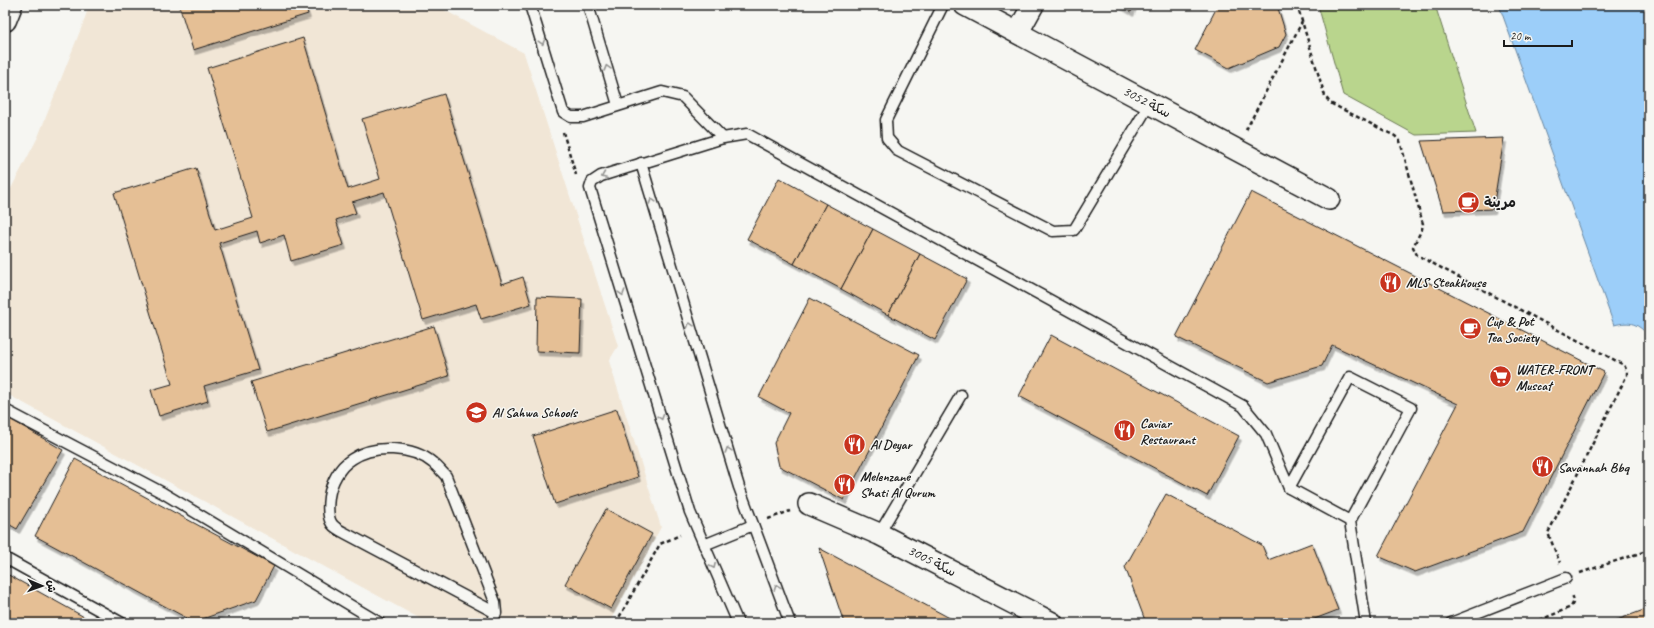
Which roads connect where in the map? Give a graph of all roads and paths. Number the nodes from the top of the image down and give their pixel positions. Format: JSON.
{"nodes":[{"id":1,"x":11,"y":5,"type":"edge"},
{"id":2,"x":530,"y":5,"type":"edge"},
{"id":3,"x":588,"y":5,"type":"edge"},
{"id":4,"x":944,"y":5,"type":"edge"},
{"id":5,"x":965,"y":5,"type":"edge"},
{"id":6,"x":1033,"y":5,"type":"edge"},
{"id":7,"x":1297,"y":5,"type":"edge"},
{"id":8,"x":5,"y":20,"type":"edge"},
{"id":9,"x":1302,"y":22,"type":"junction"},
{"id":10,"x":1018,"y":32,"type":"junction"},
{"id":11,"x":1150,"y":104,"type":"junction"},
{"id":12,"x":618,"y":105,"type":"junction"},
{"id":13,"x":723,"y":138,"type":"junction"},
{"id":14,"x":1236,"y":150,"type":"junction"},
{"id":15,"x":641,"y":164,"type":"junction"},
{"id":16,"x":1329,"y":199,"type":"dead end"},
{"id":17,"x":961,"y":394,"type":"dead end"},
{"id":18,"x":5,"y":410,"type":"edge"},
{"id":19,"x":1289,"y":488,"type":"junction"},
{"id":20,"x":809,"y":504,"type":"joint"},
{"id":21,"x":1350,"y":521,"type":"junction"},
{"id":22,"x":753,"y":524,"type":"junction"},
{"id":23,"x":879,"y":534,"type":"junction"},
{"id":24,"x":680,"y":535,"type":"dead end"},
{"id":25,"x":704,"y":545,"type":"junction"},
{"id":26,"x":1649,"y":550,"type":"edge"},
{"id":27,"x":5,"y":558,"type":"edge"},
{"id":28,"x":1566,"y":578,"type":"junction"},
{"id":29,"x":494,"y":618,"type":"edge"},
{"id":30,"x":122,"y":623,"type":"edge"},
{"id":31,"x":380,"y":623,"type":"edge"},
{"id":32,"x":616,"y":623,"type":"edge"},
{"id":33,"x":738,"y":623,"type":"edge"},
{"id":34,"x":790,"y":623,"type":"edge"},
{"id":35,"x":1052,"y":623,"type":"edge"},
{"id":36,"x":1366,"y":623,"type":"edge"},
{"id":37,"x":1451,"y":623,"type":"edge"},
{"id":38,"x":1533,"y":623,"type":"edge"}],
"edges":[{"from":1,"to":8,"type":"main road"},
{"from":2,"to":12,"type":"lane","one_way":true},
{"from":12,"to":3,"type":"lane","one_way":true},
{"from":4,"to":11,"type":"lane"},
{"from":5,"to":10,"type":"street","name":"سكة 3052"},
{"from":6,"to":10,"type":"street"},
{"from":7,"to":9,"type":"path"},
{"from":9,"to":14,"type":"path"},
{"from":9,"to":28,"type":"path"},
{"from":10,"to":11,"type":"street","name":"سكة 3052"},
{"from":11,"to":14,"type":"street","name":"سكة 3052"},
{"from":12,"to":13,"type":"lane"},
{"from":13,"to":15,"type":"lane"},
{"from":13,"to":19,"type":"lane"},
{"from":14,"to":16,"type":"street","name":"سكة 3052"},
{"from":22,"to":15,"type":"lane","one_way":true},
{"from":15,"to":25,"type":"lane","one_way":true},
{"from":17,"to":23,"type":"lane"},
{"from":18,"to":31,"type":"lane"},
{"from":19,"to":21,"type":"lane"},
{"from":19,"to":21,"type":"lane"},
{"from":20,"to":22,"type":"path"},
{"from":20,"to":23,"type":"street","name":"سكة 3005"},
{"from":21,"to":36,"type":"lane"},
{"from":22,"to":25,"type":"lane"},
{"from":34,"to":22,"type":"lane","one_way":true},
{"from":23,"to":35,"type":"street","name":"سكة 3005"},
{"from":24,"to":32,"type":"path"},
{"from":25,"to":33,"type":"lane","one_way":true},
{"from":26,"to":28,"type":"path"},
{"from":27,"to":30,"type":"lane"},
{"from":28,"to":37,"type":"lane"},
{"from":28,"to":38,"type":"path"},
{"from":29,"to":29,"type":"lane"}]}
